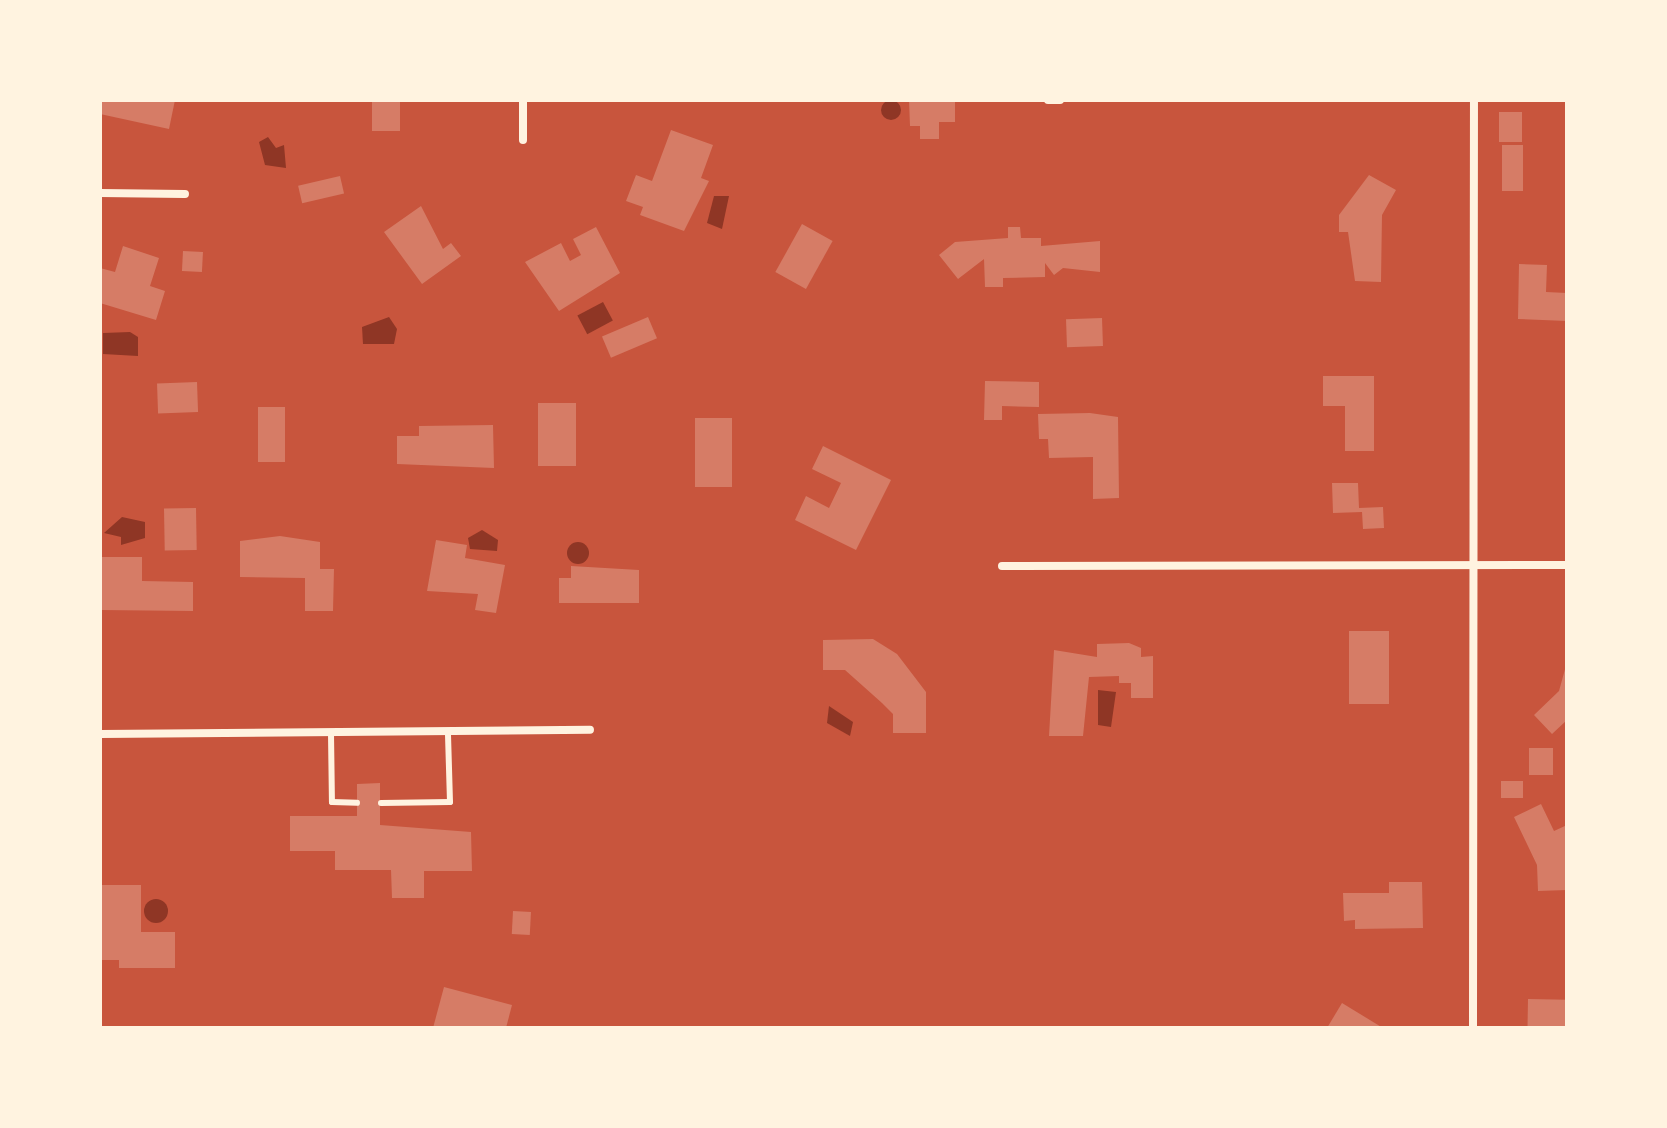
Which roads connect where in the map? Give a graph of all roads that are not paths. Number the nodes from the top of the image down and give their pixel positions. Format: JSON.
{"nodes":[{"id":1,"x":523,"y":100,"type":"edge"},
{"id":2,"x":1048,"y":100,"type":"edge"},
{"id":3,"x":1060,"y":100,"type":"edge"},
{"id":4,"x":1474,"y":100,"type":"edge"},
{"id":5,"x":523,"y":140,"type":"dead end"},
{"id":6,"x":100,"y":193,"type":"edge"},
{"id":7,"x":185,"y":194,"type":"dead end"},
{"id":8,"x":1476,"y":563,"type":"junction"},
{"id":9,"x":1567,"y":565,"type":"edge"},
{"id":10,"x":1002,"y":566,"type":"dead end"},
{"id":11,"x":590,"y":730,"type":"dead end"},
{"id":12,"x":100,"y":734,"type":"edge"},
{"id":13,"x":331,"y":734,"type":"junction"},
{"id":14,"x":448,"y":734,"type":"junction"},
{"id":15,"x":357,"y":803,"type":"dead end"},
{"id":16,"x":381,"y":803,"type":"dead end"},
{"id":17,"x":1473,"y":1028,"type":"edge"}],
"edges":[{"from":1,"to":5,"type":"street"},
{"from":2,"to":3,"type":"street"},
{"from":4,"to":8,"type":"street"},
{"from":6,"to":7,"type":"street"},
{"from":8,"to":9,"type":"street"},
{"from":8,"to":10,"type":"street"},
{"from":8,"to":17,"type":"street"},
{"from":11,"to":14,"type":"street"},
{"from":12,"to":13,"type":"street"},
{"from":13,"to":14,"type":"street"},
{"from":13,"to":15,"type":"lane"},
{"from":14,"to":16,"type":"lane"}]}
